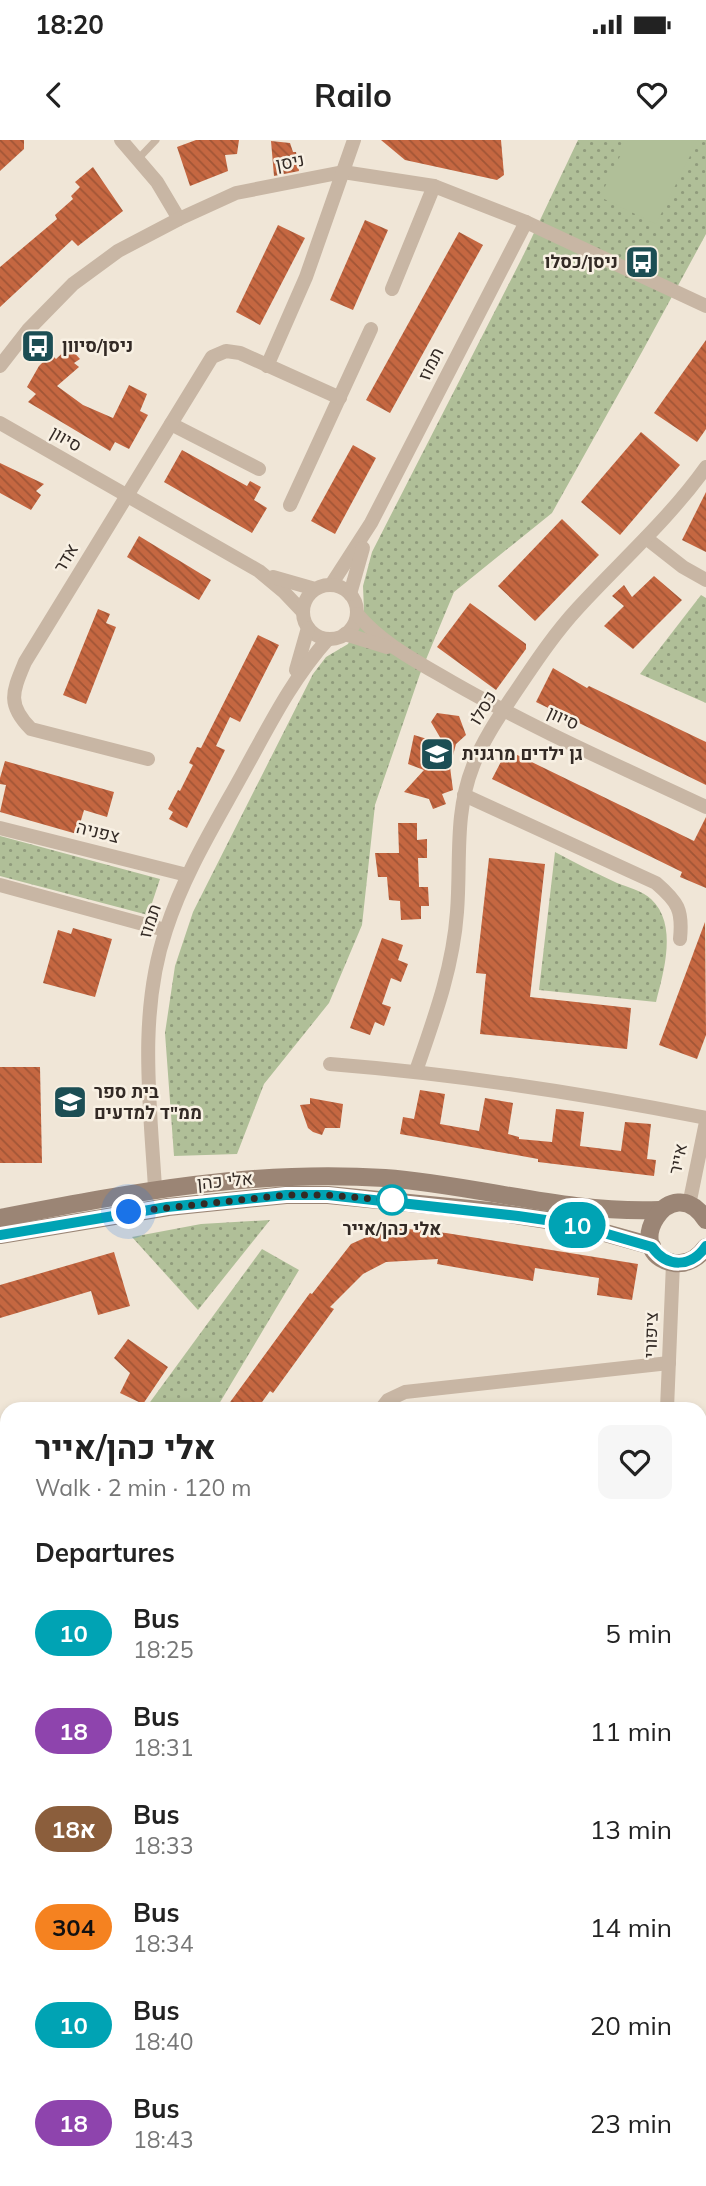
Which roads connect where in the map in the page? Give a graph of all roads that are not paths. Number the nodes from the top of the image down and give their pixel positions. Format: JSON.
{"nodes":[{"id":1,"x":121,"y":140,"type":"edge"},
{"id":2,"x":156,"y":140,"type":"edge"},
{"id":3,"x":354,"y":140,"type":"edge"},
{"id":4,"x":138,"y":159,"type":"junction"},
{"id":5,"x":343,"y":172,"type":"junction"},
{"id":6,"x":434,"y":186,"type":"junction"},
{"id":7,"x":179,"y":219,"type":"junction"},
{"id":8,"x":526,"y":222,"type":"junction"},
{"id":9,"x":392,"y":289,"type":"dead end"},
{"id":10,"x":706,"y":306,"type":"edge"},
{"id":11,"x":372,"y":330,"type":"dead end"},
{"id":12,"x":0,"y":366,"type":"edge"},
{"id":13,"x":267,"y":366,"type":"junction"},
{"id":14,"x":340,"y":398,"type":"junction"},
{"id":15,"x":0,"y":423,"type":"edge"},
{"id":16,"x":171,"y":424,"type":"junction"},
{"id":17,"x":706,"y":467,"type":"edge"},
{"id":18,"x":259,"y":469,"type":"dead end"},
{"id":19,"x":127,"y":496,"type":"junction"},
{"id":20,"x":290,"y":505,"type":"dead end"},
{"id":21,"x":372,"y":523,"type":"junction"},
{"id":22,"x":646,"y":538,"type":"junction"},
{"id":23,"x":258,"y":571,"type":"junction"},
{"id":24,"x":706,"y":580,"type":"edge"},
{"id":25,"x":331,"y":585,"type":"junction"},
{"id":26,"x":314,"y":589,"type":"junction"},
{"id":27,"x":350,"y":594,"type":"junction"},
{"id":28,"x":302,"y":611,"type":"junction"},
{"id":29,"x":357,"y":614,"type":"junction"},
{"id":30,"x":308,"y":628,"type":"junction"},
{"id":31,"x":345,"y":634,"type":"junction"},
{"id":32,"x":328,"y":639,"type":"junction"},
{"id":33,"x":408,"y":656,"type":"junction"},
{"id":34,"x":288,"y":692,"type":"junction"},
{"id":35,"x":503,"y":711,"type":"junction"},
{"id":36,"x":148,"y":759,"type":"dead end"},
{"id":37,"x":464,"y":795,"type":"junction"},
{"id":38,"x":706,"y":807,"type":"edge"},
{"id":39,"x":0,"y":828,"type":"edge"},
{"id":40,"x":187,"y":875,"type":"junction"},
{"id":41,"x":0,"y":885,"type":"edge"},
{"id":42,"x":165,"y":930,"type":"junction"},
{"id":43,"x":680,"y":939,"type":"dead end"},
{"id":44,"x":330,"y":1064,"type":"dead end"},
{"id":45,"x":416,"y":1071,"type":"junction"},
{"id":46,"x":706,"y":1120,"type":"edge"},
{"id":47,"x":155,"y":1188,"type":"junction"},
{"id":48,"x":688,"y":1205,"type":"junction"},
{"id":49,"x":660,"y":1210,"type":"junction"},
{"id":50,"x":0,"y":1217,"type":"edge"},
{"id":51,"x":706,"y":1220,"type":"edge"},
{"id":52,"x":0,"y":1235,"type":"edge"},
{"id":53,"x":652,"y":1247,"type":"junction"},
{"id":54,"x":704,"y":1253,"type":"edge"},
{"id":55,"x":673,"y":1263,"type":"junction"},
{"id":56,"x":669,"y":1363,"type":"junction"},
{"id":57,"x":386,"y":1402,"type":"edge"},
{"id":58,"x":667,"y":1402,"type":"edge"}],
"edges":[{"from":1,"to":4,"type":"street"},
{"from":2,"to":4,"type":"lane"},
{"from":3,"to":5,"type":"street"},
{"from":4,"to":7,"type":"street"},
{"from":5,"to":6,"type":"street","name":"ניסן"},
{"from":5,"to":7,"type":"street","name":"ניסן"},
{"from":5,"to":13,"type":"street"},
{"from":6,"to":8,"type":"street","name":"ניסן"},
{"from":6,"to":9,"type":"street"},
{"from":7,"to":12,"type":"street","name":"ניסן"},
{"from":8,"to":10,"type":"street","name":"ניסן"},
{"from":8,"to":21,"type":"street","name":"תמוז"},
{"from":11,"to":14,"type":"street"},
{"from":13,"to":14,"type":"street","name":"אדר"},
{"from":13,"to":16,"type":"street","name":"אדר"},
{"from":14,"to":20,"type":"street"},
{"from":15,"to":19,"type":"street","name":"סיוון"},
{"from":16,"to":18,"type":"street"},
{"from":16,"to":19,"type":"street","name":"אדר"},
{"from":17,"to":22,"type":"street","name":"כסלו"},
{"from":19,"to":23,"type":"street","name":"סיוון"},
{"from":19,"to":36,"type":"street","name":"אדר"},
{"from":21,"to":25,"type":"street","name":"תמוז"},
{"from":21,"to":27,"type":"street","name":"תמוז"},
{"from":22,"to":24,"type":"street"},
{"from":22,"to":35,"type":"street","name":"כסלו"},
{"from":23,"to":26,"type":"street","name":"סיוון"},
{"from":23,"to":28,"type":"street","name":"סיוון"},
{"from":25,"to":26,"type":"street"},
{"from":25,"to":27,"type":"street"},
{"from":26,"to":28,"type":"street"},
{"from":27,"to":29,"type":"street"},
{"from":28,"to":30,"type":"street"},
{"from":29,"to":31,"type":"street"},
{"from":29,"to":33,"type":"street","name":"סיוון"},
{"from":30,"to":32,"type":"street"},
{"from":30,"to":34,"type":"street","name":"תמוז"},
{"from":31,"to":32,"type":"street"},
{"from":31,"to":33,"type":"street","name":"סיוון"},
{"from":32,"to":34,"type":"street","name":"תמוז"},
{"from":33,"to":35,"type":"street","name":"סיוון"},
{"from":34,"to":40,"type":"street","name":"תמוז"},
{"from":35,"to":37,"type":"street","name":"כסלו"},
{"from":35,"to":38,"type":"street","name":"סיוון"},
{"from":37,"to":43,"type":"street"},
{"from":37,"to":45,"type":"street","name":"כסלו"},
{"from":39,"to":40,"type":"street","name":"צפניה"},
{"from":40,"to":42,"type":"street","name":"תמוז"},
{"from":41,"to":42,"type":"street"},
{"from":42,"to":47,"type":"street","name":"תמוז"},
{"from":44,"to":45,"type":"street"},
{"from":45,"to":46,"type":"street"},
{"from":46,"to":48,"type":"street","name":"אייר"},
{"from":47,"to":49,"type":"street","name":"אלי כהן"},
{"from":47,"to":50,"type":"street","name":"אלי כהן"},
{"from":48,"to":49,"type":"street","name":"אלי כהן"},
{"from":48,"to":51,"type":"street"},
{"from":49,"to":53,"type":"street"},
{"from":52,"to":53,"type":"street","name":"אלי כהן"},
{"from":53,"to":55,"type":"street"},
{"from":54,"to":55,"type":"street"},
{"from":55,"to":56,"type":"street","name":"ציפורי"},
{"from":56,"to":57,"type":"street"},
{"from":56,"to":58,"type":"street","name":"ציפורי"}]}
